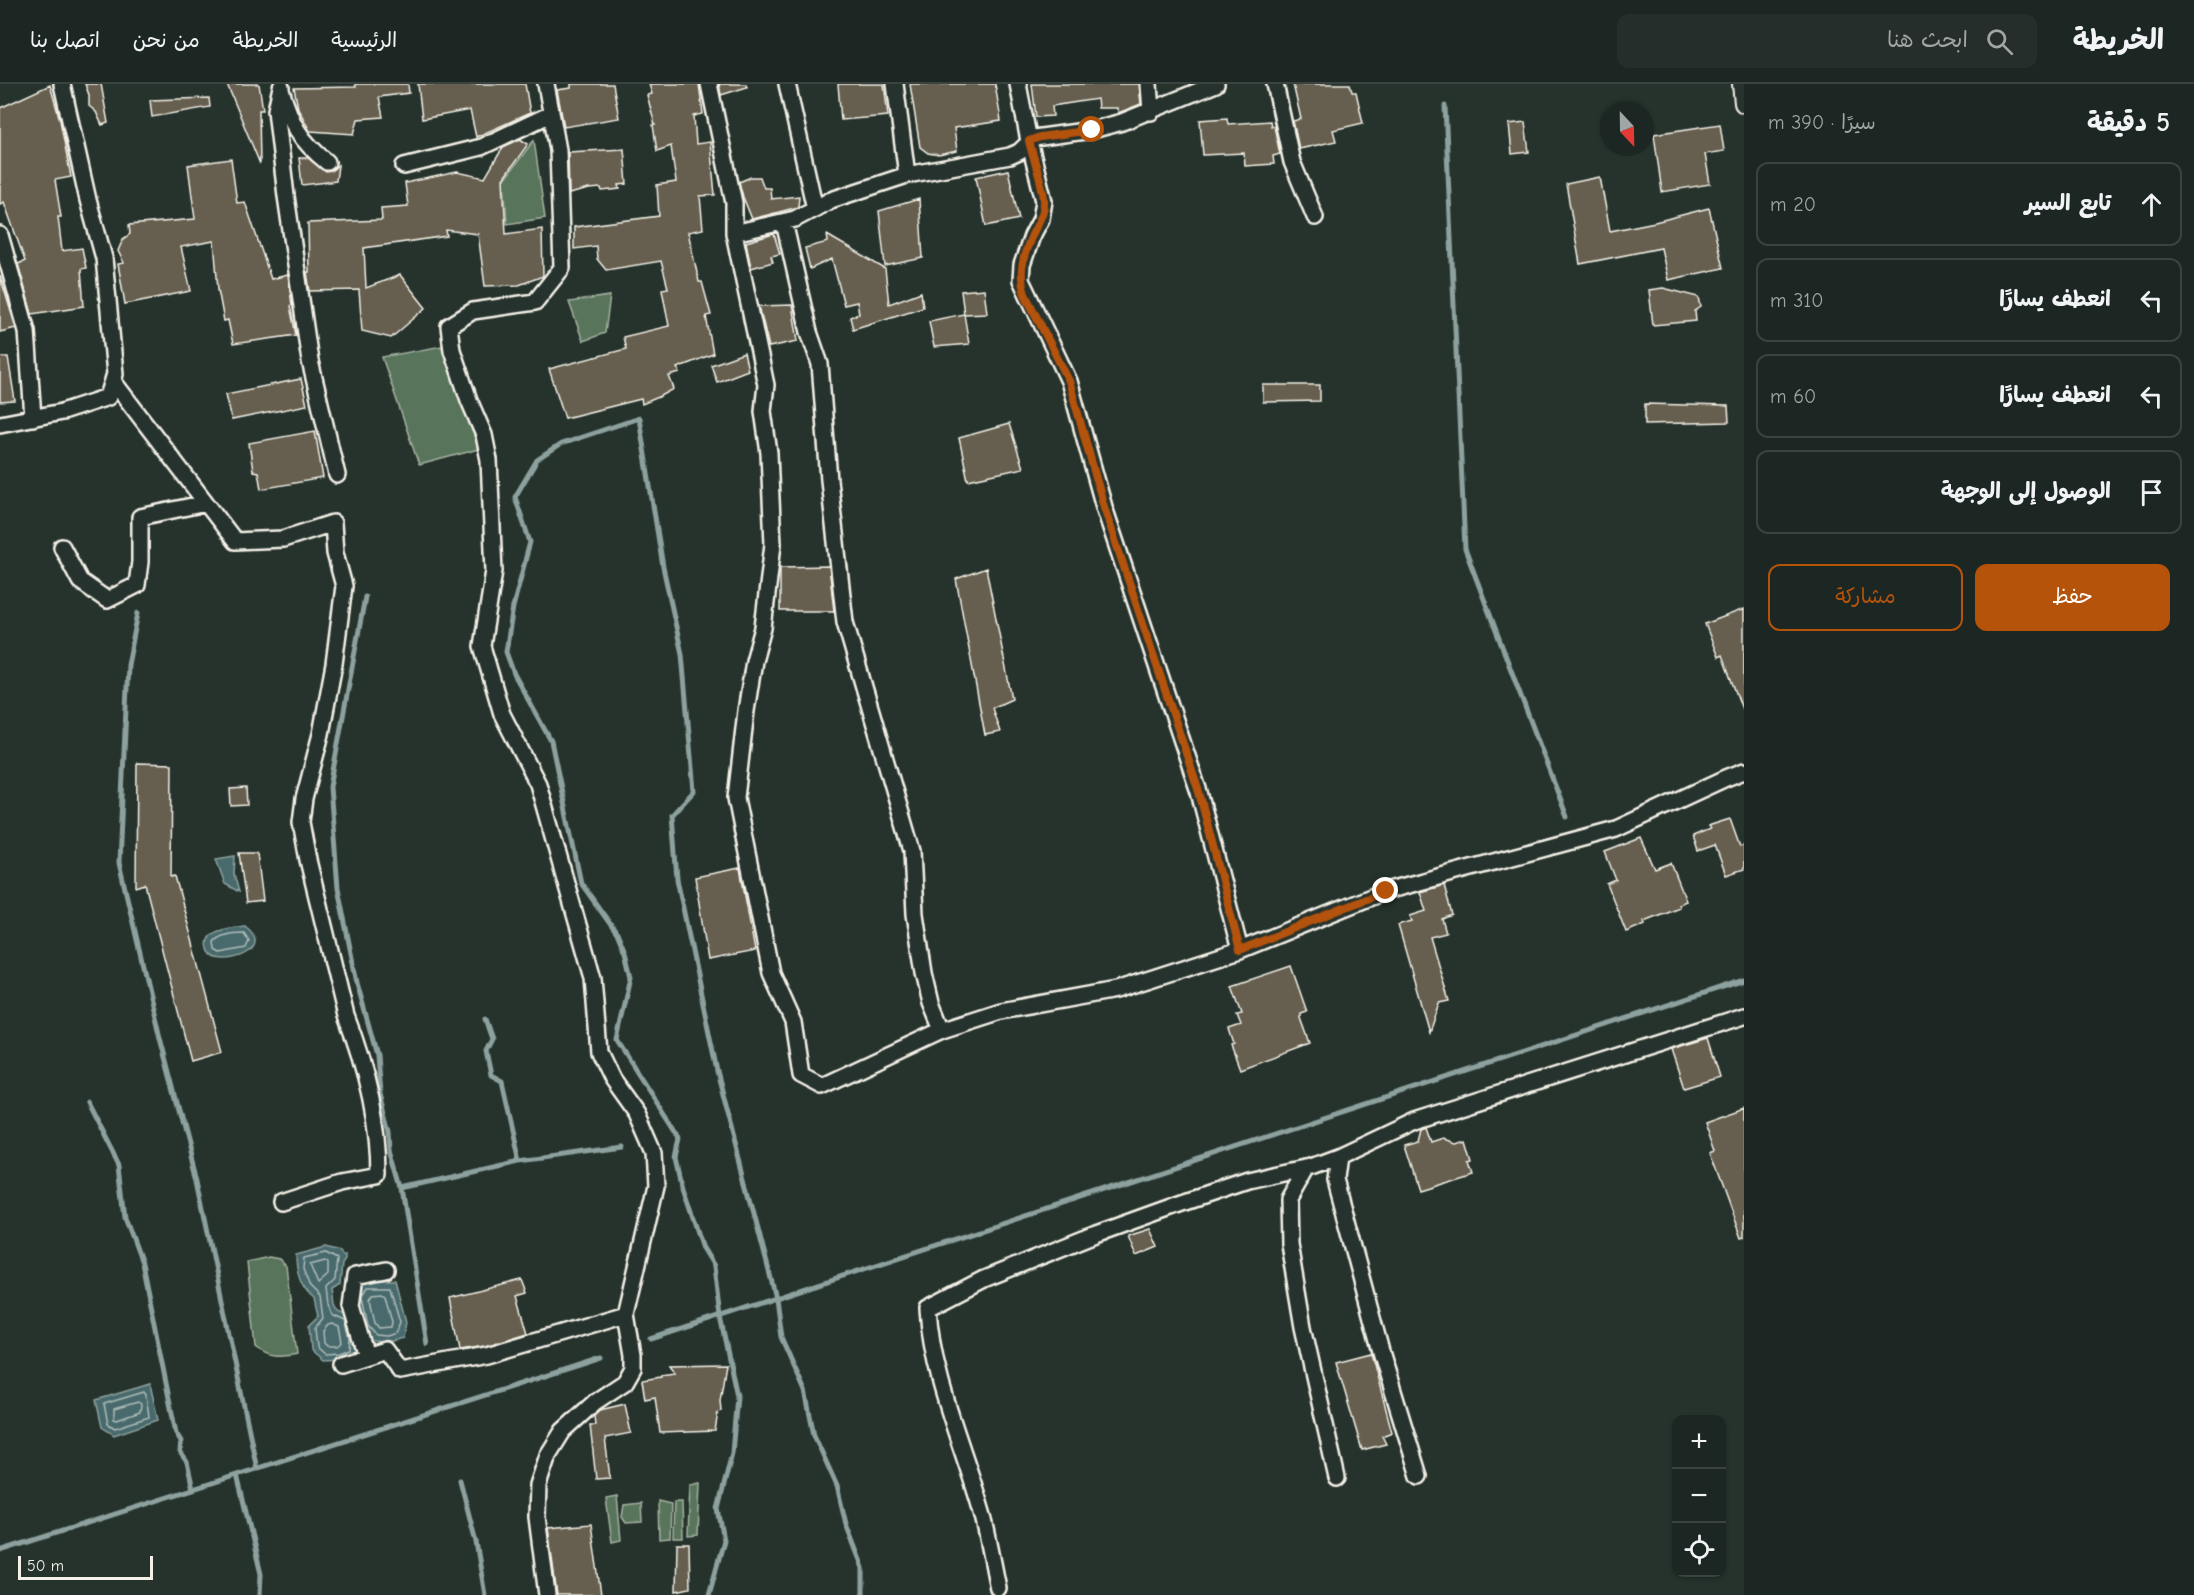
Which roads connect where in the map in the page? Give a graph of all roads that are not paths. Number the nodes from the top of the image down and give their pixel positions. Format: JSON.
{"nodes":[{"id":1,"x":62,"y":84,"type":"edge"},
{"id":2,"x":546,"y":84,"type":"edge"},
{"id":3,"x":709,"y":84,"type":"edge"},
{"id":4,"x":787,"y":84,"type":"edge"},
{"id":5,"x":895,"y":84,"type":"edge"},
{"id":6,"x":1018,"y":84,"type":"edge"},
{"id":7,"x":1149,"y":84,"type":"edge"},
{"id":8,"x":1216,"y":84,"type":"edge"},
{"id":9,"x":1275,"y":84,"type":"edge"},
{"id":10,"x":1742,"y":84,"type":"edge"},
{"id":11,"x":280,"y":86,"type":"edge"},
{"id":12,"x":1744,"y":103,"type":"edge"},
{"id":13,"x":1151,"y":112,"type":"junction"},
{"id":14,"x":551,"y":114,"type":"junction"},
{"id":15,"x":1029,"y":141,"type":"junction"},
{"id":16,"x":327,"y":162,"type":"dead end"},
{"id":17,"x":404,"y":166,"type":"dead end"},
{"id":18,"x":907,"y":175,"type":"junction"},
{"id":19,"x":815,"y":209,"type":"junction"},
{"id":20,"x":1315,"y":217,"type":"dead end"},
{"id":21,"x":784,"y":222,"type":"junction"},
{"id":22,"x":734,"y":233,"type":"junction"},
{"id":23,"x":0,"y":235,"type":"edge"},
{"id":24,"x":113,"y":381,"type":"junction"},
{"id":25,"x":33,"y":418,"type":"junction"},
{"id":26,"x":0,"y":424,"type":"edge"},
{"id":27,"x":337,"y":475,"type":"dead end"},
{"id":28,"x":206,"y":503,"type":"junction"},
{"id":29,"x":62,"y":547,"type":"dead end"},
{"id":30,"x":1744,"y":771,"type":"edge"},
{"id":31,"x":1240,"y":950,"type":"junction"},
{"id":32,"x":1744,"y":1016,"type":"edge"},
{"id":33,"x":942,"y":1030,"type":"junction"},
{"id":34,"x":1338,"y":1157,"type":"junction"},
{"id":35,"x":1306,"y":1168,"type":"junction"},
{"id":36,"x":281,"y":1202,"type":"dead end"},
{"id":37,"x":386,"y":1270,"type":"dead end"},
{"id":38,"x":626,"y":1314,"type":"junction"},
{"id":39,"x":366,"y":1356,"type":"junction"},
{"id":40,"x":341,"y":1364,"type":"dead end"},
{"id":41,"x":1419,"y":1476,"type":"dead end"},
{"id":42,"x":1337,"y":1478,"type":"dead end"},
{"id":43,"x":998,"y":1588,"type":"dead end"},
{"id":44,"x":547,"y":1595,"type":"edge"}],
"edges":[{"from":1,"to":24,"type":"street"},
{"from":2,"to":14,"type":"street"},
{"from":3,"to":22,"type":"street"},
{"from":4,"to":19,"type":"street"},
{"from":5,"to":18,"type":"street"},
{"from":6,"to":15,"type":"street"},
{"from":7,"to":13,"type":"street"},
{"from":8,"to":13,"type":"street"},
{"from":9,"to":20,"type":"street"},
{"from":10,"to":12,"type":"street"},
{"from":11,"to":16,"type":"street"},
{"from":11,"to":27,"type":"street"},
{"from":13,"to":15,"type":"street"},
{"from":14,"to":17,"type":"street"},
{"from":14,"to":38,"type":"street"},
{"from":15,"to":18,"type":"street"},
{"from":15,"to":31,"type":"street"},
{"from":18,"to":19,"type":"street"},
{"from":19,"to":21,"type":"street"},
{"from":21,"to":22,"type":"street"},
{"from":21,"to":33,"type":"street"},
{"from":22,"to":33,"type":"street"},
{"from":23,"to":25,"type":"street"},
{"from":24,"to":25,"type":"street"},
{"from":24,"to":28,"type":"street"},
{"from":25,"to":26,"type":"street"},
{"from":28,"to":29,"type":"street"},
{"from":28,"to":36,"type":"street"},
{"from":30,"to":31,"type":"street"},
{"from":31,"to":33,"type":"street"},
{"from":32,"to":34,"type":"street"},
{"from":34,"to":35,"type":"street"},
{"from":34,"to":41,"type":"street"},
{"from":35,"to":42,"type":"street"},
{"from":35,"to":43,"type":"street"},
{"from":37,"to":39,"type":"street"},
{"from":38,"to":39,"type":"street"},
{"from":38,"to":44,"type":"street"},
{"from":39,"to":40,"type":"street"}]}
